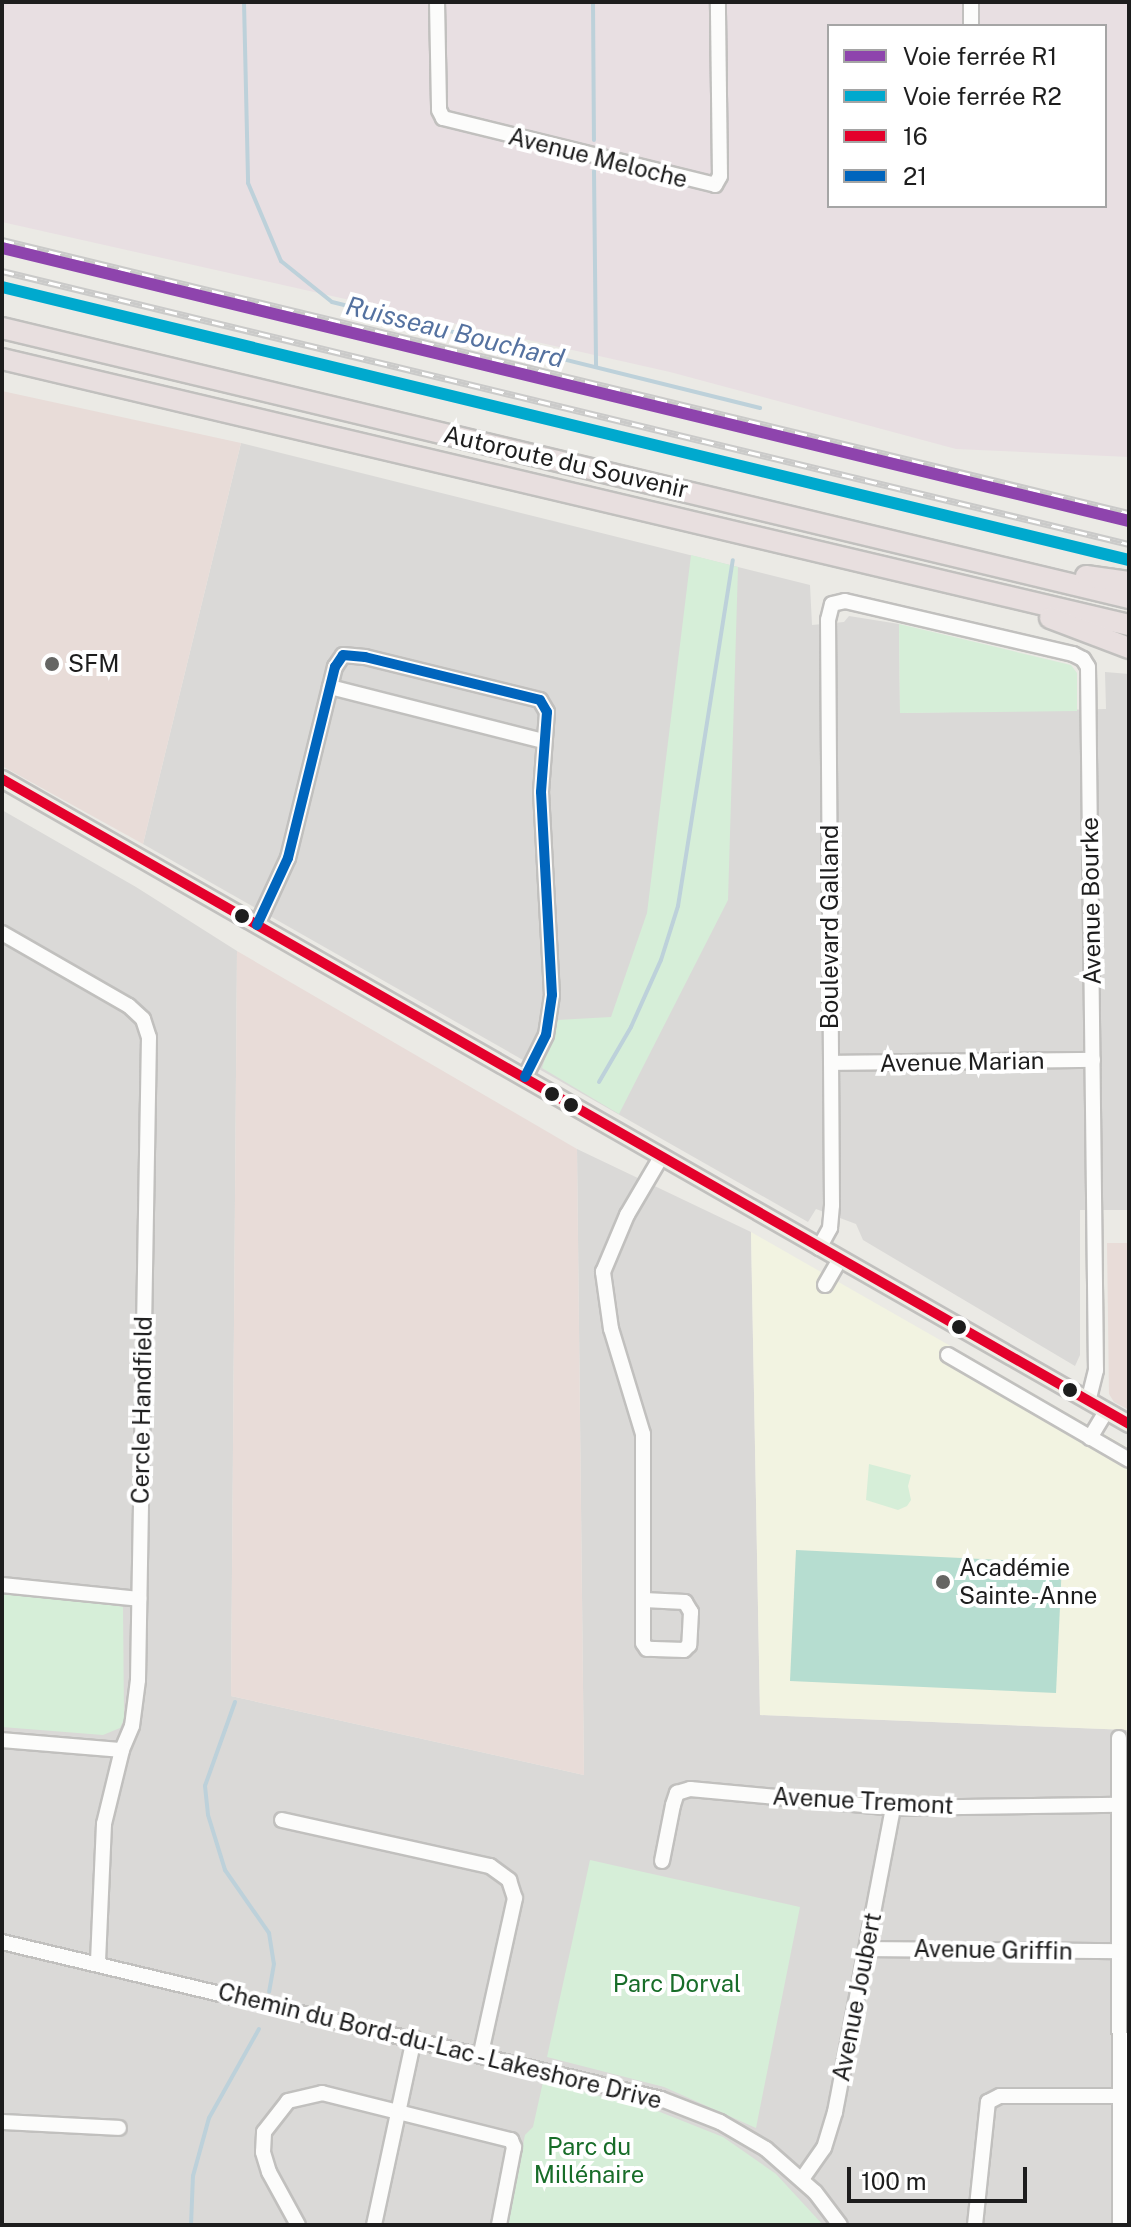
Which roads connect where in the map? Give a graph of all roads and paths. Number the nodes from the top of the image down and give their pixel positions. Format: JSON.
{"nodes":[{"id":1,"x":437,"y":2,"type":"edge"},
{"id":2,"x":718,"y":2,"type":"edge"},
{"id":3,"x":971,"y":2,"type":"edge"},
{"id":4,"x":971,"y":24,"type":"edge"},
{"id":5,"x":2,"y":326,"type":"edge"},
{"id":6,"x":9,"y":362,"type":"edge"},
{"id":7,"x":979,"y":562,"type":"junction"},
{"id":8,"x":1129,"y":582,"type":"edge"},
{"id":9,"x":986,"y":594,"type":"junction"},
{"id":10,"x":1129,"y":598,"type":"edge"},
{"id":11,"x":832,"y":604,"type":"joint"},
{"id":12,"x":1129,"y":625,"type":"edge"},
{"id":13,"x":1129,"y":648,"type":"edge"},
{"id":14,"x":330,"y":687,"type":"junction"},
{"id":15,"x":543,"y":741,"type":"junction"},
{"id":16,"x":2,"y":779,"type":"edge"},
{"id":17,"x":257,"y":925,"type":"junction"},
{"id":18,"x":2,"y":933,"type":"edge"},
{"id":19,"x":1093,"y":1060,"type":"junction"},
{"id":20,"x":831,"y":1063,"type":"junction"},
{"id":21,"x":525,"y":1077,"type":"junction"},
{"id":22,"x":661,"y":1157,"type":"junction"},
{"id":23,"x":819,"y":1248,"type":"junction"},
{"id":24,"x":840,"y":1259,"type":"junction"},
{"id":25,"x":825,"y":1285,"type":"dead end"},
{"id":26,"x":948,"y":1355,"type":"dead end"},
{"id":27,"x":1088,"y":1401,"type":"junction"},
{"id":28,"x":1106,"y":1411,"type":"junction"},
{"id":29,"x":1129,"y":1424,"type":"edge"},
{"id":30,"x":1090,"y":1438,"type":"junction"},
{"id":31,"x":1129,"y":1460,"type":"edge"},
{"id":32,"x":2,"y":1585,"type":"edge"},
{"id":33,"x":139,"y":1599,"type":"junction"},
{"id":34,"x":644,"y":1600,"type":"junction"},
{"id":35,"x":1119,"y":1738,"type":"dead end"},
{"id":36,"x":2,"y":1740,"type":"edge"},
{"id":37,"x":122,"y":1750,"type":"junction"},
{"id":38,"x":1119,"y":1805,"type":"junction"},
{"id":39,"x":893,"y":1808,"type":"junction"},
{"id":40,"x":282,"y":1820,"type":"dead end"},
{"id":41,"x":662,"y":1861,"type":"dead end"},
{"id":42,"x":2,"y":1942,"type":"edge"},
{"id":43,"x":868,"y":1949,"type":"junction"},
{"id":44,"x":1119,"y":1951,"type":"junction"},
{"id":45,"x":98,"y":1963,"type":"junction"},
{"id":46,"x":414,"y":2038,"type":"junction"},
{"id":47,"x":481,"y":2053,"type":"junction"},
{"id":48,"x":1119,"y":2096,"type":"junction"},
{"id":49,"x":399,"y":2111,"type":"junction"},
{"id":50,"x":2,"y":2122,"type":"edge"},
{"id":51,"x":119,"y":2128,"type":"dead end"},
{"id":52,"x":802,"y":2179,"type":"junction"},
{"id":53,"x":298,"y":2225,"type":"edge"},
{"id":54,"x":374,"y":2225,"type":"edge"},
{"id":55,"x":499,"y":2225,"type":"edge"},
{"id":56,"x":840,"y":2225,"type":"edge"},
{"id":57,"x":975,"y":2225,"type":"edge"},
{"id":58,"x":1120,"y":2225,"type":"edge"}],
"edges":[{"from":1,"to":2,"type":"street","name":"Avenue Meloche"},
{"from":3,"to":4,"type":"street"},
{"from":5,"to":7,"type":"highway","name":"Autoroute du Souvenir"},
{"from":6,"to":9,"type":"highway","name":"Autoroute du Souvenir"},
{"from":7,"to":8,"type":"highway"},
{"from":7,"to":10,"type":"highway","name":"Autoroute du Souvenir"},
{"from":9,"to":12,"type":"highway","name":"Autoroute du Souvenir"},
{"from":9,"to":13,"type":"highway"},
{"from":11,"to":19,"type":"street","name":"Avenue Bourke"},
{"from":11,"to":20,"type":"street","name":"Boulevard Galland"},
{"from":14,"to":15,"type":"street"},
{"from":14,"to":15,"type":"street"},
{"from":14,"to":17,"type":"street"},
{"from":15,"to":21,"type":"street"},
{"from":16,"to":17,"type":"main road"},
{"from":17,"to":21,"type":"main road"},
{"from":18,"to":33,"type":"street","name":"Cercle Handfield"},
{"from":19,"to":20,"type":"street","name":"Avenue Marian"},
{"from":19,"to":27,"type":"street","name":"Avenue Bourke"},
{"from":20,"to":23,"type":"street","name":"Boulevard Galland"},
{"from":21,"to":22,"type":"main road"},
{"from":22,"to":23,"type":"main road"},
{"from":22,"to":34,"type":"street"},
{"from":23,"to":24,"type":"main road"},
{"from":24,"to":25,"type":"street"},
{"from":24,"to":27,"type":"main road"},
{"from":26,"to":30,"type":"street"},
{"from":27,"to":28,"type":"main road"},
{"from":28,"to":29,"type":"main road"},
{"from":28,"to":30,"type":"street"},
{"from":30,"to":31,"type":"street"},
{"from":32,"to":33,"type":"street"},
{"from":33,"to":37,"type":"street","name":"Cercle Handfield"},
{"from":34,"to":34,"type":"street"},
{"from":35,"to":38,"type":"street"},
{"from":36,"to":37,"type":"street"},
{"from":37,"to":45,"type":"street","name":"Cercle Handfield"},
{"from":38,"to":39,"type":"street","name":"Avenue Tremont"},
{"from":38,"to":44,"type":"street"},
{"from":39,"to":41,"type":"street","name":"Avenue Tremont"},
{"from":39,"to":43,"type":"street","name":"Avenue Joubert"},
{"from":40,"to":47,"type":"street"},
{"from":42,"to":45,"type":"street","name":"Chemin du Bord-du-Lac - Lakeshore Drive"},
{"from":43,"to":44,"type":"street","name":"Avenue Griffin"},
{"from":43,"to":52,"type":"street","name":"Avenue Joubert"},
{"from":44,"to":48,"type":"street"},
{"from":45,"to":46,"type":"street","name":"Chemin du Bord-du-Lac - Lakeshore Drive"},
{"from":46,"to":47,"type":"street","name":"Chemin du Bord-du-Lac - Lakeshore Drive"},
{"from":46,"to":49,"type":"street"},
{"from":47,"to":52,"type":"street","name":"Chemin du Bord-du-Lac - Lakeshore Drive"},
{"from":48,"to":57,"type":"street"},
{"from":48,"to":58,"type":"street"},
{"from":49,"to":53,"type":"street"},
{"from":49,"to":54,"type":"street"},
{"from":49,"to":55,"type":"street"},
{"from":50,"to":51,"type":"street"},
{"from":52,"to":56,"type":"street","name":"Chemin du Bord-du-Lac - Lakeshore Drive"}]}
